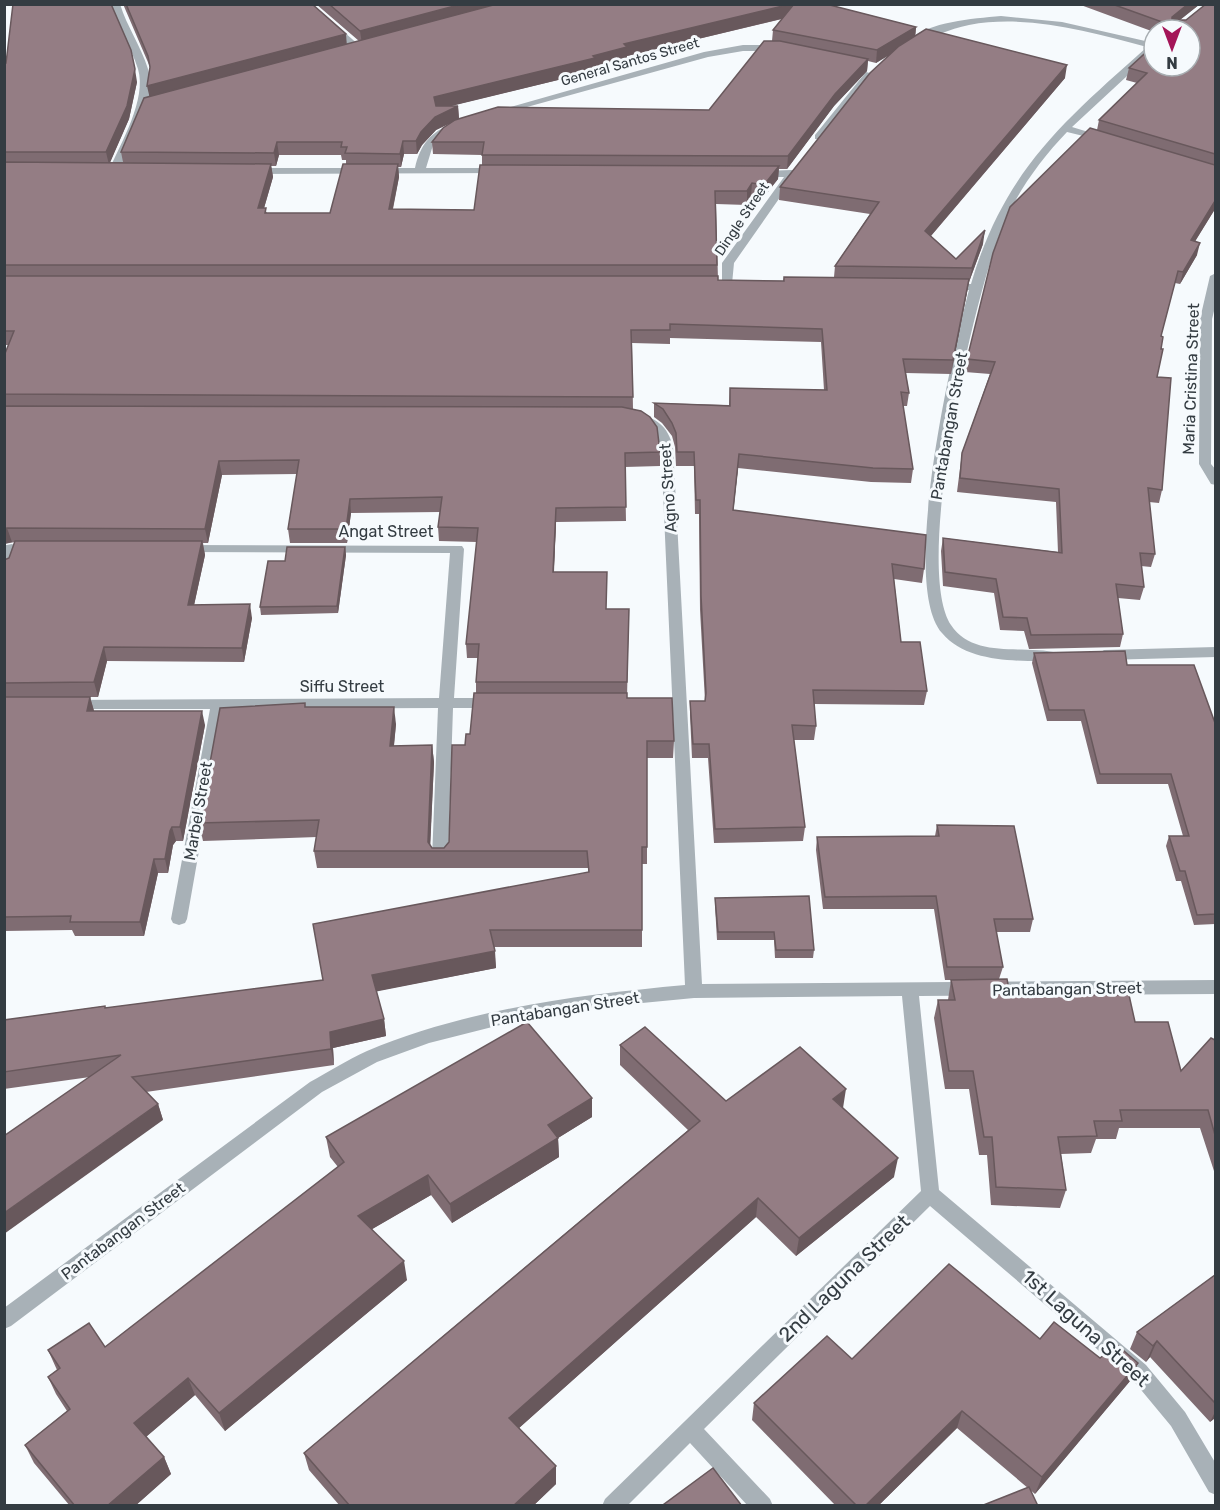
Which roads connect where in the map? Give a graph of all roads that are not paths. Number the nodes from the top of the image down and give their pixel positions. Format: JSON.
{"nodes":[{"id":1,"x":115,"y":4,"type":"edge"},
{"id":2,"x":306,"y":4,"type":"edge"},
{"id":3,"x":1142,"y":43,"type":"edge"},
{"id":4,"x":368,"y":46,"type":"edge"},
{"id":5,"x":902,"y":47,"type":"edge"},
{"id":6,"x":357,"y":48,"type":"junction"},
{"id":7,"x":788,"y":49,"type":"edge"},
{"id":8,"x":346,"y":52,"type":"edge"},
{"id":9,"x":1142,"y":57,"type":"edge"},
{"id":10,"x":870,"y":67,"type":"edge"},
{"id":11,"x":151,"y":104,"type":"edge"},
{"id":12,"x":139,"y":107,"type":"junction"},
{"id":13,"x":492,"y":114,"type":"edge"},
{"id":14,"x":460,"y":124,"type":"edge"},
{"id":15,"x":1064,"y":128,"type":"junction"},
{"id":16,"x":1118,"y":144,"type":"edge"},
{"id":17,"x":810,"y":150,"type":"edge"},
{"id":18,"x":115,"y":170,"type":"edge"},
{"id":19,"x":244,"y":171,"type":"edge"},
{"id":20,"x":420,"y":171,"type":"junction"},
{"id":21,"x":516,"y":172,"type":"edge"},
{"id":22,"x":743,"y":174,"type":"edge"},
{"id":23,"x":1215,"y":276,"type":"edge"},
{"id":24,"x":726,"y":284,"type":"edge"},
{"id":25,"x":937,"y":287,"type":"edge"},
{"id":26,"x":976,"y":287,"type":"junction"},
{"id":27,"x":1211,"y":345,"type":"edge"},
{"id":28,"x":622,"y":415,"type":"edge"},
{"id":29,"x":1215,"y":481,"type":"edge"},
{"id":30,"x":8,"y":548,"type":"edge"},
{"id":31,"x":47,"y":549,"type":"edge"},
{"id":32,"x":176,"y":549,"type":"edge"},
{"id":33,"x":4,"y":571,"type":"edge"},
{"id":34,"x":1215,"y":652,"type":"edge"},
{"id":35,"x":64,"y":704,"type":"edge"},
{"id":36,"x":218,"y":704,"type":"junction"},
{"id":37,"x":446,"y":704,"type":"junction"},
{"id":38,"x":504,"y":704,"type":"edge"},
{"id":39,"x":440,"y":859,"type":"edge"},
{"id":40,"x":179,"y":919,"type":"dead end"},
{"id":41,"x":1215,"y":987,"type":"edge"},
{"id":42,"x":910,"y":990,"type":"junction"},
{"id":43,"x":694,"y":991,"type":"junction"},
{"id":44,"x":930,"y":1194,"type":"junction"},
{"id":45,"x":4,"y":1320,"type":"edge"},
{"id":46,"x":690,"y":1429,"type":"junction"},
{"id":47,"x":1215,"y":1485,"type":"edge"},
{"id":48,"x":612,"y":1506,"type":"edge"},
{"id":49,"x":763,"y":1506,"type":"edge"}],
"edges":[{"from":1,"to":12,"type":"street"},
{"from":2,"to":6,"type":"street"},
{"from":3,"to":5,"type":"street"},
{"from":4,"to":6,"type":"street"},
{"from":6,"to":8,"type":"street"},
{"from":7,"to":13,"type":"street","name":"General Santos Street"},
{"from":9,"to":15,"type":"street","name":"Pantabangan Street"},
{"from":10,"to":17,"type":"street"},
{"from":11,"to":12,"type":"street"},
{"from":12,"to":18,"type":"street"},
{"from":14,"to":20,"type":"street"},
{"from":15,"to":16,"type":"street"},
{"from":15,"to":26,"type":"street","name":"Pantabangan Street"},
{"from":19,"to":20,"type":"street"},
{"from":20,"to":21,"type":"street"},
{"from":22,"to":24,"type":"street","name":"Dingle Street"},
{"from":23,"to":27,"type":"street","name":"Maria Cristina Street"},
{"from":25,"to":26,"type":"street"},
{"from":26,"to":34,"type":"street","name":"Pantabangan Street"},
{"from":27,"to":29,"type":"street","name":"Maria Cristina Street"},
{"from":28,"to":43,"type":"street","name":"Agno Street"},
{"from":30,"to":31,"type":"street"},
{"from":30,"to":33,"type":"street"},
{"from":32,"to":37,"type":"street","name":"Angat Street"},
{"from":35,"to":36,"type":"street","name":"Siffu Street"},
{"from":36,"to":37,"type":"street","name":"Siffu Street"},
{"from":36,"to":40,"type":"street","name":"Marbel Street"},
{"from":37,"to":38,"type":"street","name":"Siffu Street"},
{"from":37,"to":39,"type":"street","name":"Angat Street"},
{"from":41,"to":42,"type":"street","name":"Pantabangan Street"},
{"from":42,"to":43,"type":"street","name":"Pantabangan Street"},
{"from":42,"to":44,"type":"street"},
{"from":43,"to":45,"type":"street","name":"Pantabangan Street"},
{"from":44,"to":46,"type":"street","name":"2nd Laguna Street"},
{"from":44,"to":47,"type":"street","name":"1st Laguna Street"},
{"from":46,"to":48,"type":"street","name":"2nd Laguna Street"},
{"from":46,"to":49,"type":"street"}]}
